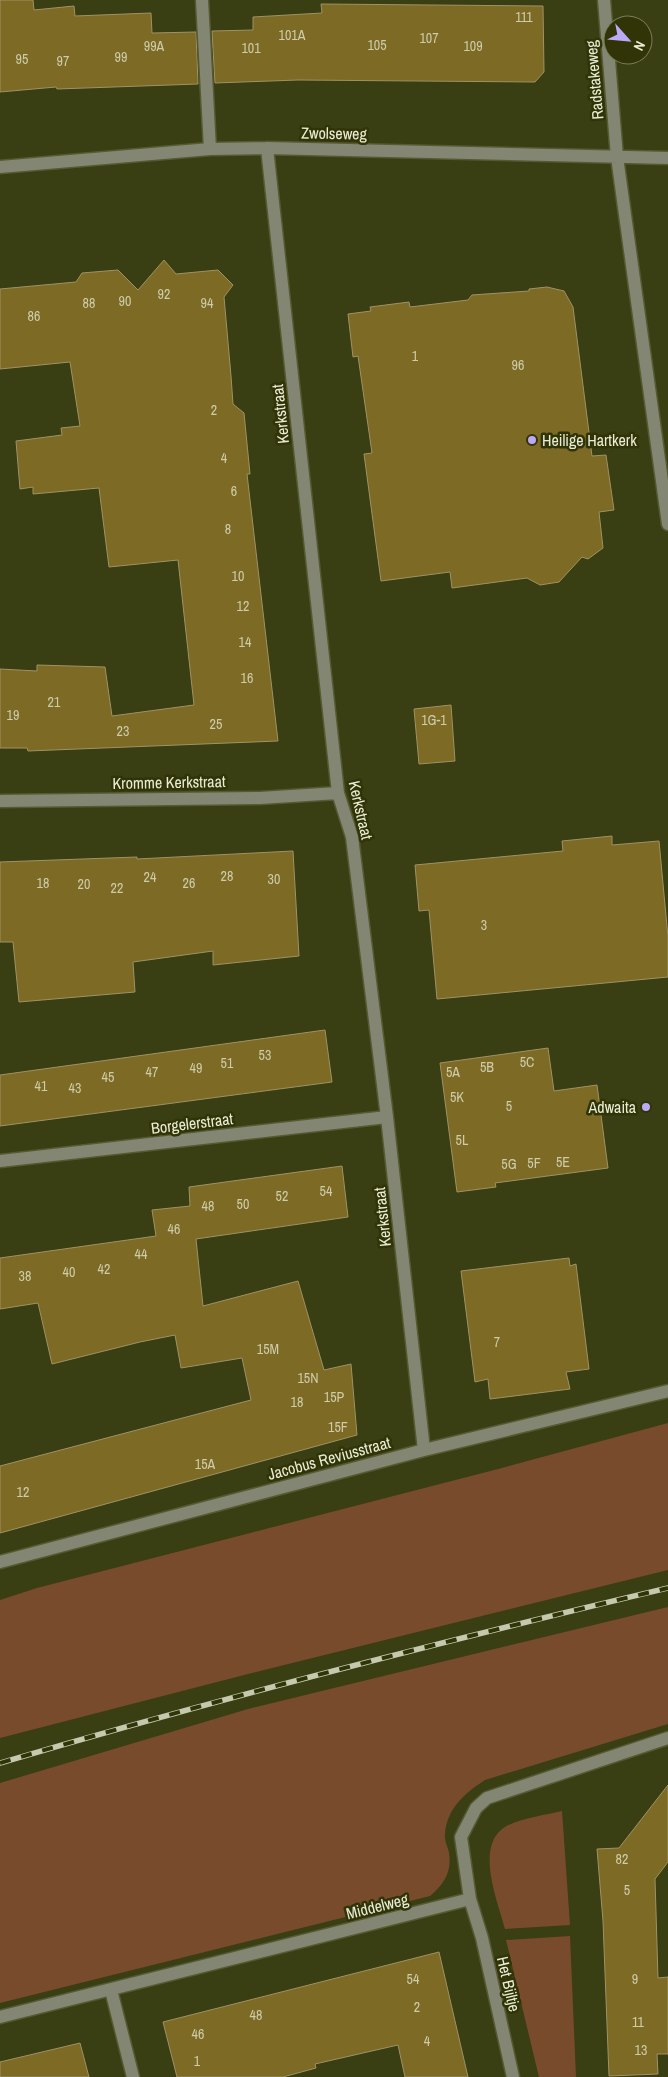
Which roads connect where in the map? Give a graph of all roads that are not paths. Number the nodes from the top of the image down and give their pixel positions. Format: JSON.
{"nodes":[{"id":1,"x":202,"y":0,"type":"edge"},
{"id":2,"x":604,"y":0,"type":"edge"},
{"id":3,"x":267,"y":148,"type":"junction"},
{"id":4,"x":210,"y":149,"type":"junction"},
{"id":5,"x":617,"y":157,"type":"junction"},
{"id":6,"x":668,"y":158,"type":"edge"},
{"id":7,"x":0,"y":167,"type":"edge"},
{"id":8,"x":668,"y":524,"type":"edge"},
{"id":9,"x":338,"y":793,"type":"junction"},
{"id":10,"x":0,"y":800,"type":"edge"},
{"id":11,"x":387,"y":1117,"type":"junction"},
{"id":12,"x":0,"y":1161,"type":"edge"},
{"id":13,"x":668,"y":1391,"type":"edge"},
{"id":14,"x":424,"y":1450,"type":"junction"},
{"id":15,"x":0,"y":1562,"type":"edge"},
{"id":16,"x":668,"y":1738,"type":"edge"},
{"id":17,"x":470,"y":1899,"type":"junction"},
{"id":18,"x":111,"y":1990,"type":"junction"},
{"id":19,"x":0,"y":2017,"type":"edge"},
{"id":20,"x":133,"y":2077,"type":"edge"},
{"id":21,"x":513,"y":2077,"type":"edge"}],
"edges":[{"from":1,"to":4,"type":"street"},
{"from":2,"to":5,"type":"street","name":"Radstakeweg"},
{"from":3,"to":4,"type":"street","name":"Zwolseweg"},
{"from":3,"to":5,"type":"street","name":"Zwolseweg"},
{"from":3,"to":9,"type":"street","name":"Kerkstraat"},
{"from":4,"to":7,"type":"street","name":"Zwolseweg"},
{"from":5,"to":6,"type":"street","name":"Zwolseweg"},
{"from":5,"to":8,"type":"street","name":"Radstakeweg"},
{"from":9,"to":10,"type":"street","name":"Kromme Kerkstraat"},
{"from":9,"to":11,"type":"street","name":"Kerkstraat"},
{"from":11,"to":12,"type":"street","name":"Borgelerstraat"},
{"from":11,"to":14,"type":"street","name":"Kerkstraat"},
{"from":13,"to":14,"type":"street","name":"Jacobus Reviusstraat"},
{"from":14,"to":15,"type":"street","name":"Jacobus Reviusstraat"},
{"from":16,"to":17,"type":"street"},
{"from":17,"to":18,"type":"street","name":"Middelweg"},
{"from":17,"to":21,"type":"street","name":"Het Bijltje"},
{"from":18,"to":19,"type":"street","name":"Middelweg"},
{"from":18,"to":20,"type":"street"}]}
